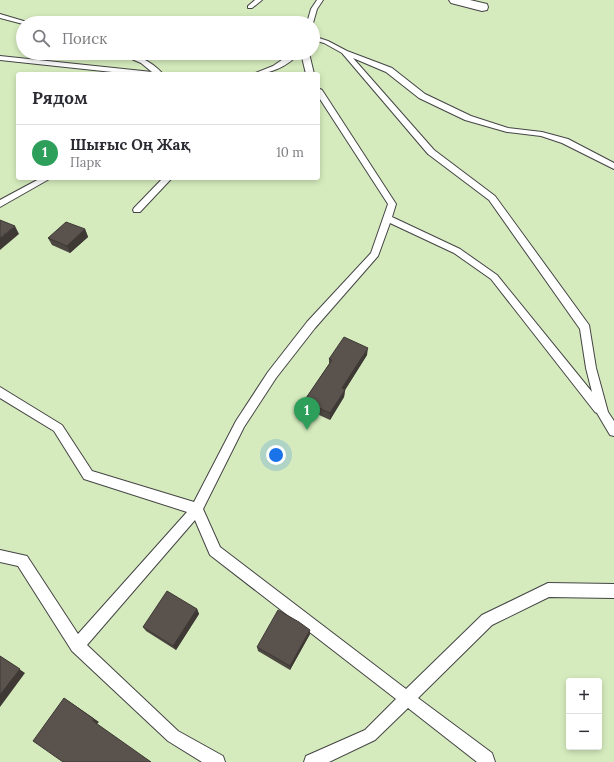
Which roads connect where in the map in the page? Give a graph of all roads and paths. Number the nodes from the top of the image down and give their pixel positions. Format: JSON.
{"nodes":[{"id":1,"x":259,"y":0,"type":"edge"},
{"id":2,"x":320,"y":0,"type":"edge"},
{"id":3,"x":454,"y":0,"type":"edge"},
{"id":4,"x":250,"y":7,"type":"dead end"},
{"id":5,"x":482,"y":7,"type":"dead end"},
{"id":6,"x":0,"y":16,"type":"edge"},
{"id":7,"x":312,"y":16,"type":"edge"},
{"id":8,"x":16,"y":20,"type":"edge"},
{"id":9,"x":320,"y":40,"type":"edge"},
{"id":10,"x":344,"y":52,"type":"junction"},
{"id":11,"x":0,"y":58,"type":"edge"},
{"id":12,"x":16,"y":60,"type":"edge"},
{"id":13,"x":19,"y":60,"type":"edge"},
{"id":14,"x":141,"y":60,"type":"edge"},
{"id":15,"x":287,"y":60,"type":"edge"},
{"id":16,"x":307,"y":60,"type":"edge"},
{"id":17,"x":276,"y":68,"type":"junction"},
{"id":18,"x":133,"y":72,"type":"edge"},
{"id":19,"x":157,"y":72,"type":"edge"},
{"id":20,"x":263,"y":72,"type":"edge"},
{"id":21,"x":272,"y":72,"type":"edge"},
{"id":22,"x":310,"y":72,"type":"edge"},
{"id":23,"x":320,"y":93,"type":"edge"},
{"id":24,"x":614,"y":166,"type":"edge"},
{"id":25,"x":43,"y":180,"type":"edge"},
{"id":26,"x":166,"y":180,"type":"edge"},
{"id":27,"x":0,"y":204,"type":"edge"},
{"id":28,"x":137,"y":210,"type":"dead end"},
{"id":29,"x":387,"y":218,"type":"junction"},
{"id":30,"x":0,"y":392,"type":"edge"},
{"id":31,"x":603,"y":413,"type":"junction"},
{"id":32,"x":614,"y":431,"type":"edge"},
{"id":33,"x":197,"y":509,"type":"junction"},
{"id":34,"x":0,"y":556,"type":"edge"},
{"id":35,"x":614,"y":591,"type":"edge"},
{"id":36,"x":77,"y":646,"type":"junction"},
{"id":37,"x":407,"y":698,"type":"junction"},
{"id":38,"x":217,"y":762,"type":"edge"},
{"id":39,"x":312,"y":762,"type":"edge"},
{"id":40,"x":487,"y":762,"type":"edge"}],
"edges":[{"from":1,"to":4,"type":"lane"},
{"from":2,"to":7,"type":"lane"},
{"from":3,"to":5,"type":"street"},
{"from":6,"to":8,"type":"lane"},
{"from":9,"to":10,"type":"lane"},
{"from":10,"to":24,"type":"lane"},
{"from":10,"to":31,"type":"lane"},
{"from":11,"to":12,"type":"lane"},
{"from":13,"to":18,"type":"lane"},
{"from":14,"to":19,"type":"lane"},
{"from":15,"to":17,"type":"lane"},
{"from":16,"to":22,"type":"lane"},
{"from":17,"to":20,"type":"lane"},
{"from":17,"to":21,"type":"lane"},
{"from":23,"to":29,"type":"lane"},
{"from":25,"to":27,"type":"lane"},
{"from":26,"to":28,"type":"lane"},
{"from":29,"to":31,"type":"lane"},
{"from":29,"to":33,"type":"lane"},
{"from":30,"to":33,"type":"lane"},
{"from":31,"to":32,"type":"lane"},
{"from":33,"to":36,"type":"lane"},
{"from":33,"to":37,"type":"lane"},
{"from":34,"to":36,"type":"lane"},
{"from":35,"to":37,"type":"lane"},
{"from":36,"to":38,"type":"lane"},
{"from":37,"to":39,"type":"lane"},
{"from":37,"to":40,"type":"lane"}]}
